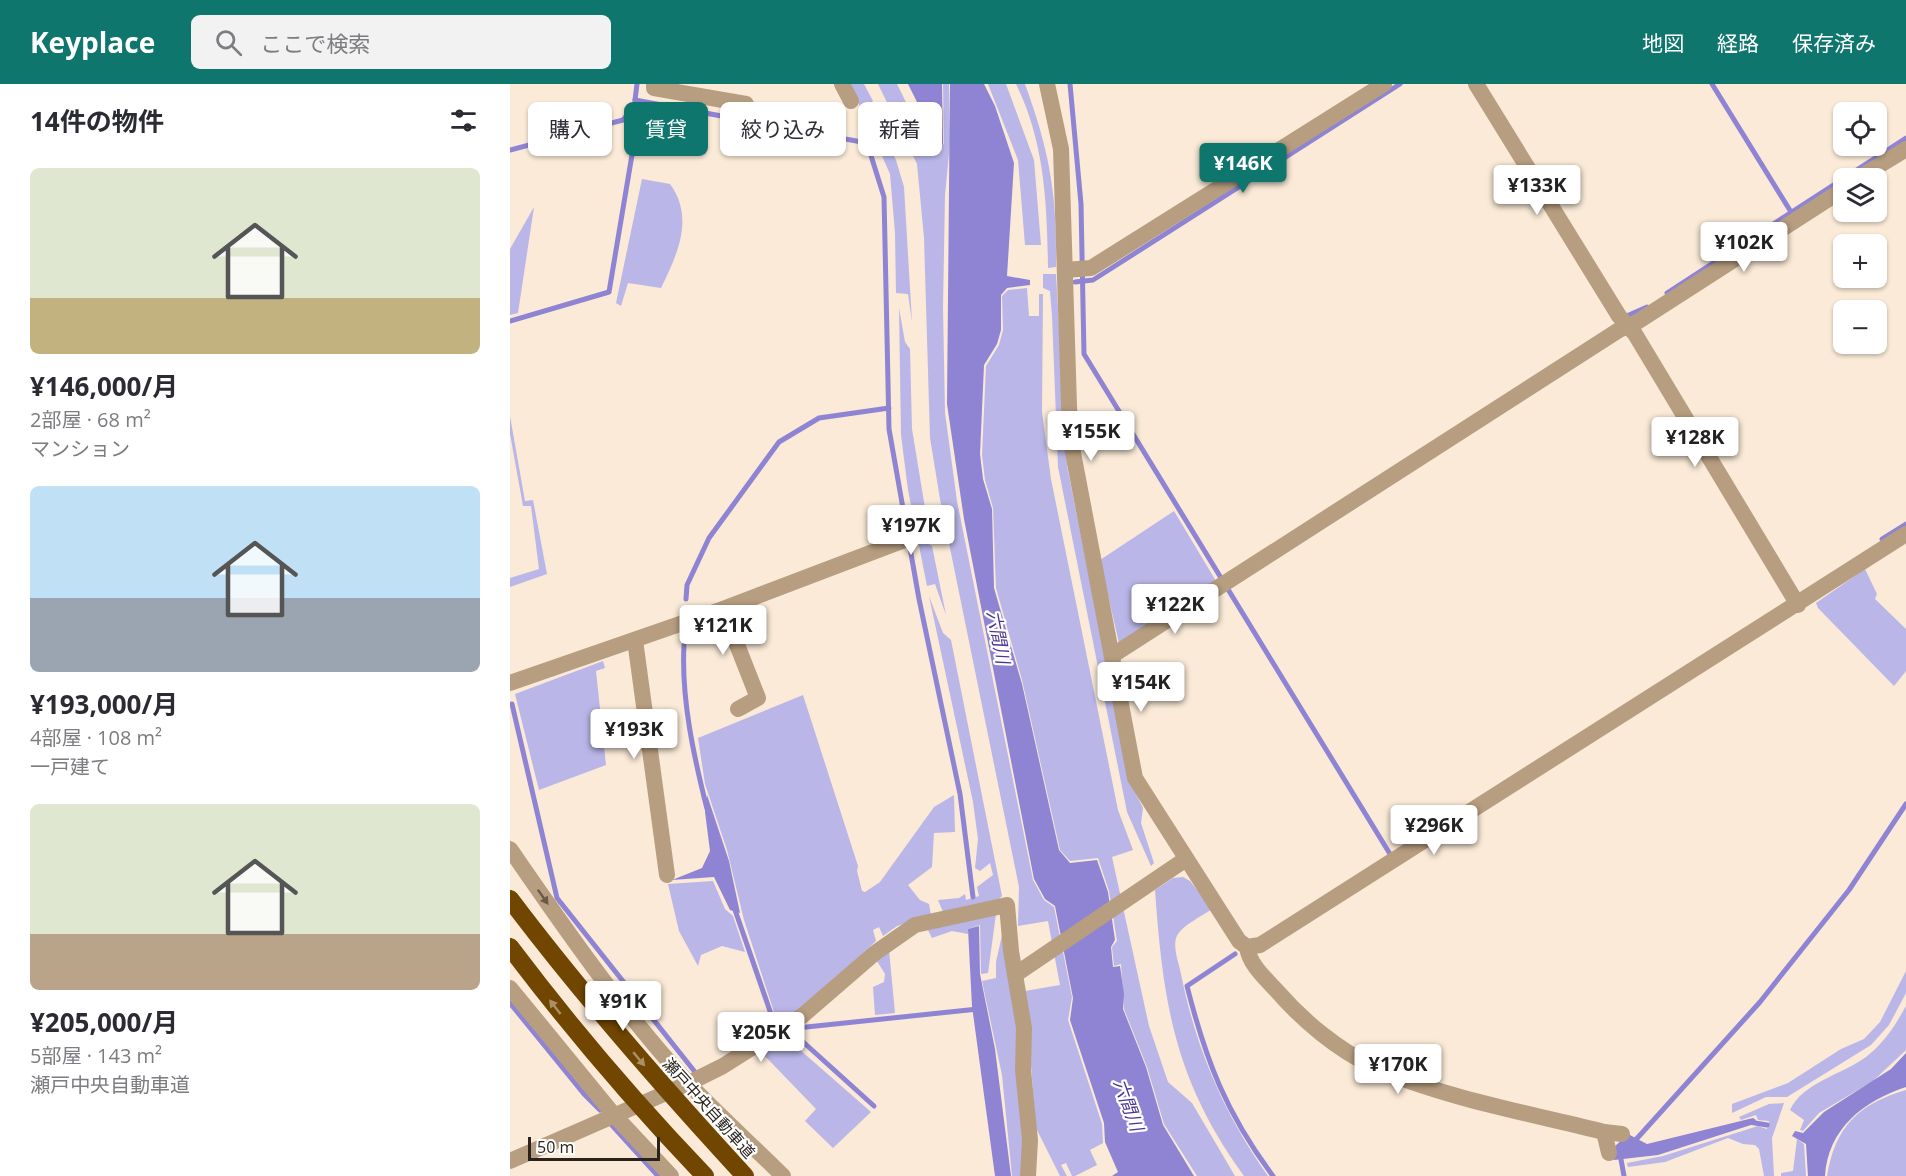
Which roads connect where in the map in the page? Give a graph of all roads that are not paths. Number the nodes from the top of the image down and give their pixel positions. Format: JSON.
{"nodes":[{"id":1,"x":654,"y":84,"type":"edge"},
{"id":2,"x":842,"y":84,"type":"edge"},
{"id":3,"x":1047,"y":84,"type":"edge"},
{"id":4,"x":1384,"y":84,"type":"edge"},
{"id":5,"x":1476,"y":84,"type":"edge"},
{"id":6,"x":851,"y":101,"type":"dead end"},
{"id":7,"x":734,"y":102,"type":"edge"},
{"id":8,"x":1906,"y":148,"type":"edge"},
{"id":9,"x":1875,"y":168,"type":"edge"},
{"id":10,"x":1833,"y":196,"type":"edge"},
{"id":11,"x":1076,"y":269,"type":"junction"},
{"id":12,"x":1628,"y":326,"type":"junction"},
{"id":13,"x":936,"y":528,"type":"dead end"},
{"id":14,"x":1906,"y":534,"type":"edge"},
{"id":15,"x":1794,"y":599,"type":"junction"},
{"id":16,"x":723,"y":609,"type":"junction"},
{"id":17,"x":635,"y":640,"type":"junction"},
{"id":18,"x":1113,"y":655,"type":"junction"},
{"id":19,"x":510,"y":683,"type":"edge"},
{"id":20,"x":738,"y":709,"type":"dead end"},
{"id":21,"x":510,"y":849,"type":"edge"},
{"id":22,"x":1186,"y":859,"type":"junction"},
{"id":23,"x":667,"y":875,"type":"dead end"},
{"id":24,"x":510,"y":899,"type":"edge"},
{"id":25,"x":1247,"y":946,"type":"junction"},
{"id":26,"x":510,"y":947,"type":"edge"},
{"id":27,"x":1022,"y":971,"type":"junction"},
{"id":28,"x":510,"y":988,"type":"edge"},
{"id":29,"x":689,"y":1083,"type":"junction"},
{"id":30,"x":614,"y":1115,"type":"junction"},
{"id":31,"x":1604,"y":1132,"type":"junction"},
{"id":32,"x":1622,"y":1134,"type":"dead end"},
{"id":33,"x":1609,"y":1153,"type":"dead end"},
{"id":34,"x":510,"y":1161,"type":"edge"},
{"id":35,"x":671,"y":1176,"type":"edge"},
{"id":36,"x":705,"y":1176,"type":"edge"},
{"id":37,"x":745,"y":1176,"type":"edge"},
{"id":38,"x":783,"y":1176,"type":"edge"},
{"id":39,"x":1028,"y":1176,"type":"edge"}],
"edges":[{"from":1,"to":7,"type":"street"},
{"from":2,"to":6,"type":"street"},
{"from":3,"to":11,"type":"street"},
{"from":4,"to":11,"type":"street"},
{"from":5,"to":12,"type":"street"},
{"from":8,"to":9,"type":"street"},
{"from":10,"to":12,"type":"street"},
{"from":11,"to":18,"type":"street"},
{"from":12,"to":15,"type":"street"},
{"from":12,"to":18,"type":"street"},
{"from":13,"to":16,"type":"street"},
{"from":14,"to":15,"type":"street"},
{"from":15,"to":25,"type":"street"},
{"from":16,"to":17,"type":"street"},
{"from":16,"to":20,"type":"street"},
{"from":17,"to":19,"type":"street"},
{"from":17,"to":23,"type":"street"},
{"from":18,"to":22,"type":"street"},
{"from":21,"to":29,"type":"street","one_way":true},
{"from":22,"to":25,"type":"street"},
{"from":22,"to":27,"type":"street"},
{"from":24,"to":37,"type":"highway","name":"瀬戸中央自動車道","one_way":true,"bridge":true},
{"from":25,"to":31,"type":"street"},
{"from":36,"to":26,"type":"highway","one_way":true,"bridge":true},
{"from":27,"to":29,"type":"street"},
{"from":27,"to":39,"type":"street"},
{"from":28,"to":30,"type":"street"},
{"from":29,"to":30,"type":"street"},
{"from":29,"to":38,"type":"street"},
{"from":30,"to":34,"type":"street"},
{"from":30,"to":35,"type":"street"},
{"from":31,"to":32,"type":"street"},
{"from":31,"to":33,"type":"street"}]}
